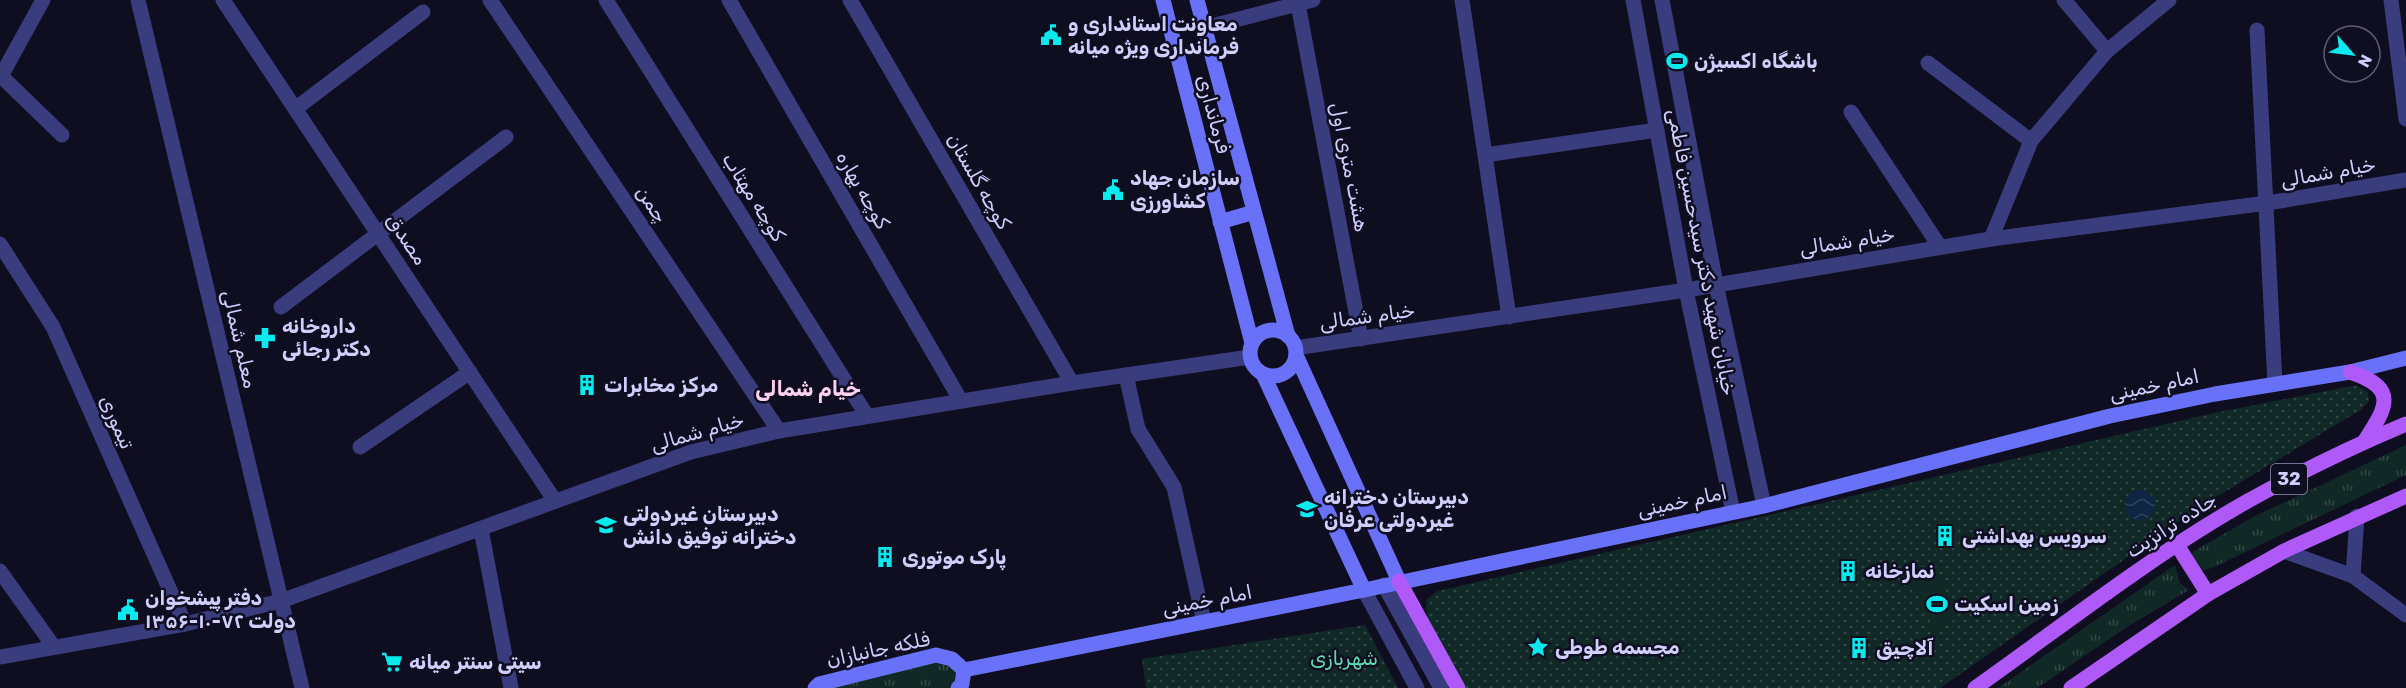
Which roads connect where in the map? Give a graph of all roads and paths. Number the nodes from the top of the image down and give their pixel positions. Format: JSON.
{"nodes":[{"id":1,"x":43,"y":0,"type":"edge"},
{"id":2,"x":138,"y":0,"type":"edge"},
{"id":3,"x":223,"y":0,"type":"edge"},
{"id":4,"x":490,"y":0,"type":"edge"},
{"id":5,"x":606,"y":0,"type":"edge"},
{"id":6,"x":729,"y":0,"type":"edge"},
{"id":7,"x":850,"y":0,"type":"edge"},
{"id":8,"x":1162,"y":0,"type":"edge"},
{"id":9,"x":1197,"y":0,"type":"edge"},
{"id":10,"x":1462,"y":0,"type":"edge"},
{"id":11,"x":1633,"y":0,"type":"edge"},
{"id":12,"x":1662,"y":0,"type":"edge"},
{"id":13,"x":2064,"y":0,"type":"edge"},
{"id":14,"x":2169,"y":0,"type":"edge"},
{"id":15,"x":2391,"y":0,"type":"edge"},
{"id":16,"x":1306,"y":2,"type":"edge"},
{"id":17,"x":423,"y":12,"type":"dead end"},
{"id":18,"x":1204,"y":28,"type":"junction"},
{"id":19,"x":2257,"y":30,"type":"dead end"},
{"id":20,"x":2107,"y":51,"type":"junction"},
{"id":21,"x":1928,"y":63,"type":"dead end"},
{"id":22,"x":0,"y":76,"type":"edge"},
{"id":23,"x":295,"y":109,"type":"junction"},
{"id":24,"x":1851,"y":112,"type":"dead end"},
{"id":25,"x":2406,"y":119,"type":"edge"},
{"id":26,"x":1657,"y":130,"type":"junction"},
{"id":27,"x":62,"y":135,"type":"dead end"},
{"id":28,"x":506,"y":137,"type":"dead end"},
{"id":29,"x":2031,"y":141,"type":"junction"},
{"id":30,"x":1485,"y":155,"type":"junction"},
{"id":31,"x":2406,"y":180,"type":"edge"},
{"id":32,"x":2267,"y":203,"type":"junction"},
{"id":33,"x":1254,"y":212,"type":"junction"},
{"id":34,"x":1220,"y":222,"type":"junction"},
{"id":35,"x":378,"y":233,"type":"junction"},
{"id":36,"x":1991,"y":238,"type":"junction"},
{"id":37,"x":0,"y":243,"type":"edge"},
{"id":38,"x":1940,"y":247,"type":"junction"},
{"id":39,"x":1716,"y":284,"type":"junction"},
{"id":40,"x":1686,"y":290,"type":"junction"},
{"id":41,"x":281,"y":307,"type":"dead end"},
{"id":42,"x":1509,"y":317,"type":"junction"},
{"id":43,"x":1361,"y":339,"type":"junction"},
{"id":44,"x":1293,"y":346,"type":"junction"},
{"id":45,"x":1251,"y":350,"type":"junction"},
{"id":46,"x":2406,"y":358,"type":"edge"},
{"id":47,"x":470,"y":372,"type":"junction"},
{"id":48,"x":2350,"y":372,"type":"junction"},
{"id":49,"x":1263,"y":374,"type":"junction"},
{"id":50,"x":1126,"y":375,"type":"junction"},
{"id":51,"x":1072,"y":383,"type":"junction"},
{"id":52,"x":2275,"y":384,"type":"junction"},
{"id":53,"x":961,"y":401,"type":"junction"},
{"id":54,"x":867,"y":416,"type":"junction"},
{"id":55,"x":2406,"y":424,"type":"edge"},
{"id":56,"x":779,"y":431,"type":"junction"},
{"id":57,"x":2364,"y":442,"type":"junction"},
{"id":58,"x":360,"y":447,"type":"dead end"},
{"id":59,"x":2406,"y":496,"type":"edge"},
{"id":60,"x":555,"y":501,"type":"junction"},
{"id":61,"x":1764,"y":506,"type":"junction"},
{"id":62,"x":1733,"y":512,"type":"junction"},
{"id":63,"x":2357,"y":516,"type":"junction"},
{"id":64,"x":481,"y":530,"type":"junction"},
{"id":65,"x":2177,"y":545,"type":"junction"},
{"id":66,"x":2284,"y":551,"type":"junction"},
{"id":67,"x":0,"y":572,"type":"edge"},
{"id":68,"x":2353,"y":576,"type":"junction"},
{"id":69,"x":1399,"y":581,"type":"junction"},
{"id":70,"x":1384,"y":585,"type":"junction"},
{"id":71,"x":1364,"y":590,"type":"junction"},
{"id":72,"x":2208,"y":594,"type":"junction"},
{"id":73,"x":281,"y":601,"type":"junction"},
{"id":74,"x":2406,"y":615,"type":"edge"},
{"id":75,"x":1204,"y":622,"type":"junction"},
{"id":76,"x":185,"y":624,"type":"junction"},
{"id":77,"x":54,"y":647,"type":"junction"},
{"id":78,"x":0,"y":657,"type":"edge"},
{"id":79,"x":964,"y":670,"type":"junction"},
{"id":80,"x":302,"y":688,"type":"edge"},
{"id":81,"x":511,"y":688,"type":"edge"},
{"id":82,"x":815,"y":688,"type":"edge"},
{"id":83,"x":958,"y":688,"type":"edge"},
{"id":84,"x":1417,"y":688,"type":"edge"},
{"id":85,"x":1441,"y":688,"type":"edge"},
{"id":86,"x":1458,"y":688,"type":"edge"},
{"id":87,"x":1975,"y":688,"type":"edge"},
{"id":88,"x":2071,"y":688,"type":"edge"}],
"edges":[{"from":1,"to":22,"type":"street"},
{"from":2,"to":73,"type":"street","name":"معلم شمالی"},
{"from":3,"to":23,"type":"street","name":"مصدق"},
{"from":4,"to":56,"type":"street","name":"چمن"},
{"from":5,"to":54,"type":"street","name":"کوچه مهتاب"},
{"from":6,"to":53,"type":"street","name":"کوچه بهاره"},
{"from":7,"to":51,"type":"street","name":"کوچه گلستان"},
{"from":8,"to":34,"type":"main road","name":"فرمانداری"},
{"from":9,"to":18,"type":"main road","name":"فرمانداری"},
{"from":10,"to":30,"type":"street"},
{"from":11,"to":26,"type":"street","name":"خیابان شهید دکتر سیدحسین فاطمی"},
{"from":12,"to":39,"type":"street","name":"خیابان شهید دکتر سیدحسین فاطمی"},
{"from":13,"to":20,"type":"street"},
{"from":14,"to":20,"type":"street"},
{"from":15,"to":25,"type":"street"},
{"from":16,"to":18,"type":"street"},
{"from":16,"to":43,"type":"street","name":"هشت متری اول"},
{"from":17,"to":23,"type":"street"},
{"from":18,"to":33,"type":"main road","name":"فرمانداری"},
{"from":19,"to":32,"type":"street"},
{"from":20,"to":29,"type":"street"},
{"from":21,"to":29,"type":"street"},
{"from":22,"to":27,"type":"street"},
{"from":23,"to":35,"type":"street","name":"مصدق"},
{"from":24,"to":38,"type":"street"},
{"from":26,"to":30,"type":"street"},
{"from":26,"to":40,"type":"street","name":"خیابان شهید دکتر سیدحسین فاطمی"},
{"from":28,"to":35,"type":"street"},
{"from":29,"to":36,"type":"street"},
{"from":30,"to":42,"type":"street"},
{"from":31,"to":32,"type":"street","name":"خیام شمالی"},
{"from":32,"to":36,"type":"street","name":"خیام شمالی"},
{"from":32,"to":52,"type":"street"},
{"from":33,"to":34,"type":"main road"},
{"from":33,"to":44,"type":"main road","name":"فرمانداری"},
{"from":34,"to":45,"type":"main road","name":"فرمانداری"},
{"from":35,"to":41,"type":"street"},
{"from":35,"to":47,"type":"street","name":"مصدق"},
{"from":36,"to":38,"type":"street","name":"خیام شمالی"},
{"from":37,"to":76,"type":"street","name":"تیموری"},
{"from":38,"to":39,"type":"street","name":"خیام شمالی"},
{"from":39,"to":40,"type":"street","name":"خیام شمالی"},
{"from":39,"to":61,"type":"street","name":"خیابان شهید دکتر سیدحسین فاطمی"},
{"from":40,"to":42,"type":"street","name":"خیام شمالی"},
{"from":40,"to":62,"type":"street","name":"خیابان شهید دکتر سیدحسین فاطمی"},
{"from":42,"to":43,"type":"street","name":"خیام شمالی"},
{"from":43,"to":44,"type":"street","name":"خیام شمالی"},
{"from":44,"to":45,"type":"main road"},
{"from":44,"to":49,"type":"main road"},
{"from":44,"to":69,"type":"main road","name":"فرمانداری"},
{"from":45,"to":49,"type":"main road"},
{"from":45,"to":50,"type":"street","name":"خیام شمالی"},
{"from":46,"to":48,"type":"main road","name":"امام خمینی"},
{"from":47,"to":58,"type":"street"},
{"from":47,"to":60,"type":"street","name":"مصدق"},
{"from":48,"to":52,"type":"main road","name":"امام خمینی"},
{"from":48,"to":57,"type":"main road"},
{"from":49,"to":71,"type":"main road"},
{"from":50,"to":51,"type":"street","name":"خیام شمالی"},
{"from":50,"to":75,"type":"street"},
{"from":51,"to":53,"type":"street","name":"خیام شمالی"},
{"from":52,"to":61,"type":"main road","name":"امام خمینی"},
{"from":53,"to":54,"type":"street","name":"خیام شمالی"},
{"from":54,"to":56,"type":"street","name":"خیام شمالی"},
{"from":55,"to":57,"type":"main road","name":"جاده ترانزیت","number":"32"},
{"from":56,"to":60,"type":"street","name":"خیام شمالی"},
{"from":57,"to":65,"type":"main road","name":"جاده ترانزیت","number":"32"},
{"from":59,"to":63,"type":"main road"},
{"from":60,"to":64,"type":"street","name":"خیام شمالی"},
{"from":61,"to":62,"type":"main road","name":"امام خمینی"},
{"from":62,"to":69,"type":"main road","name":"امام خمینی"},
{"from":63,"to":66,"type":"main road"},
{"from":63,"to":68,"type":"street"},
{"from":64,"to":73,"type":"street","name":"خیام شمالی"},
{"from":64,"to":81,"type":"street"},
{"from":65,"to":72,"type":"main road"},
{"from":65,"to":87,"type":"main road","name":"جاده ترانزیت","number":"32"},
{"from":66,"to":68,"type":"street"},
{"from":66,"to":72,"type":"main road"},
{"from":67,"to":77,"type":"street"},
{"from":68,"to":74,"type":"street"},
{"from":69,"to":70,"type":"main road","name":"امام خمینی"},
{"from":69,"to":86,"type":"main road"},
{"from":70,"to":71,"type":"main road","name":"امام خمینی"},
{"from":70,"to":85,"type":"street"},
{"from":71,"to":75,"type":"main road","name":"امام خمینی"},
{"from":71,"to":84,"type":"street"},
{"from":72,"to":88,"type":"main road"},
{"from":73,"to":76,"type":"street","name":"خیام شمالی"},
{"from":73,"to":80,"type":"street","name":"معلم شمالی"},
{"from":75,"to":79,"type":"main road","name":"امام خمینی"},
{"from":76,"to":77,"type":"street","name":"خیام شمالی"},
{"from":77,"to":78,"type":"street","name":"خیام شمالی"},
{"from":79,"to":82,"type":"main road","name":"فلکه جانبازان"},
{"from":79,"to":83,"type":"main road"}]}
